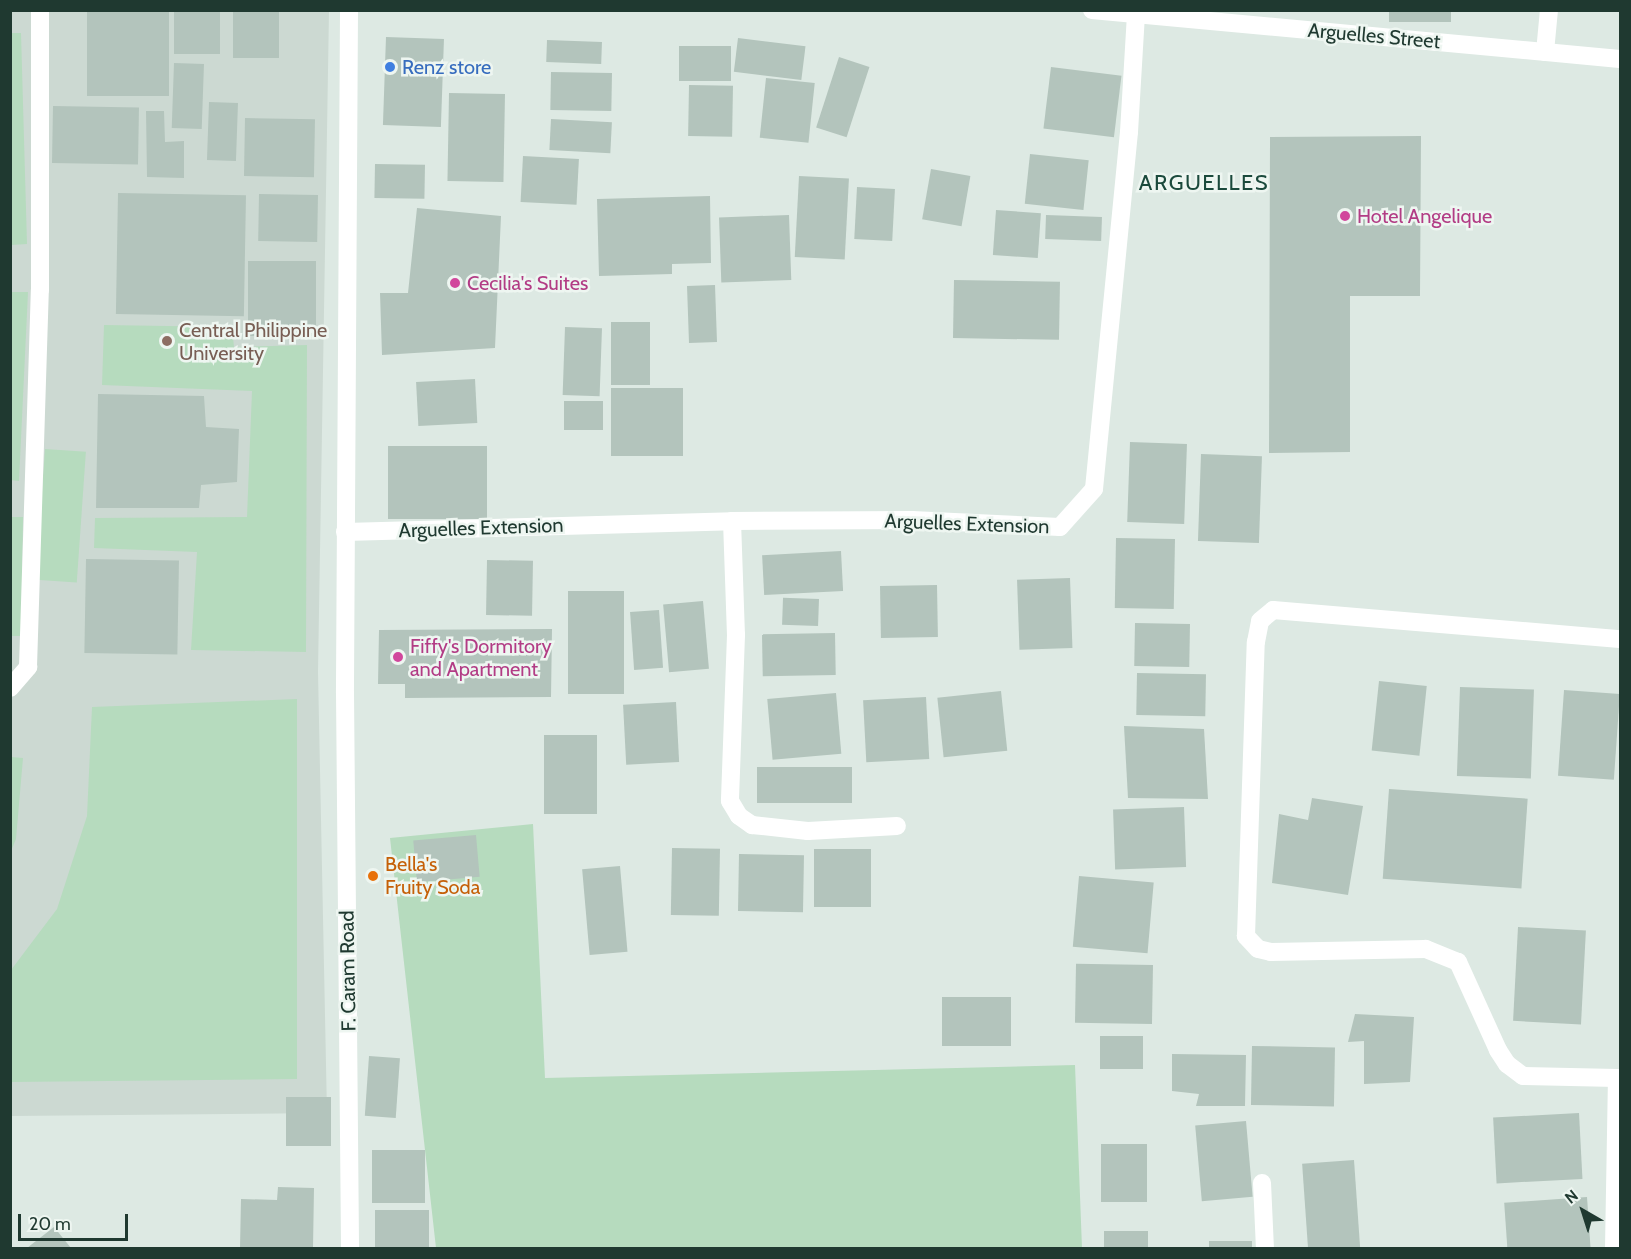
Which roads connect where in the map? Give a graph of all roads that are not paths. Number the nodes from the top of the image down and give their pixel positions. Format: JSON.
{"nodes":[{"id":1,"x":40,"y":10,"type":"edge"},
{"id":2,"x":349,"y":10,"type":"edge"},
{"id":3,"x":1092,"y":10,"type":"edge"},
{"id":4,"x":1549,"y":10,"type":"edge"},
{"id":5,"x":1136,"y":13,"type":"junction"},
{"id":6,"x":1545,"y":52,"type":"junction"},
{"id":7,"x":1620,"y":59,"type":"edge"},
{"id":8,"x":732,"y":521,"type":"junction"},
{"id":9,"x":345,"y":532,"type":"junction"},
{"id":10,"x":1620,"y":639,"type":"edge"},
{"id":11,"x":10,"y":688,"type":"edge"},
{"id":12,"x":897,"y":826,"type":"dead end"},
{"id":13,"x":1619,"y":1078,"type":"edge"},
{"id":14,"x":1262,"y":1184,"type":"dead end"},
{"id":15,"x":350,"y":1248,"type":"edge"},
{"id":16,"x":1265,"y":1248,"type":"edge"},
{"id":17,"x":1614,"y":1248,"type":"edge"}],
"edges":[{"from":1,"to":11,"type":"street"},
{"from":2,"to":9,"type":"street"},
{"from":3,"to":5,"type":"street","name":"Arguelles Street"},
{"from":4,"to":6,"type":"street"},
{"from":5,"to":6,"type":"street","name":"Arguelles Street"},
{"from":5,"to":8,"type":"street","name":"Arguelles Extension"},
{"from":6,"to":7,"type":"street","name":"Arguelles Street"},
{"from":8,"to":9,"type":"street","name":"Arguelles Extension"},
{"from":8,"to":12,"type":"street"},
{"from":9,"to":15,"type":"street","name":"F. Caram Road"},
{"from":10,"to":13,"type":"street"},
{"from":13,"to":17,"type":"street"},
{"from":14,"to":16,"type":"street"}]}
